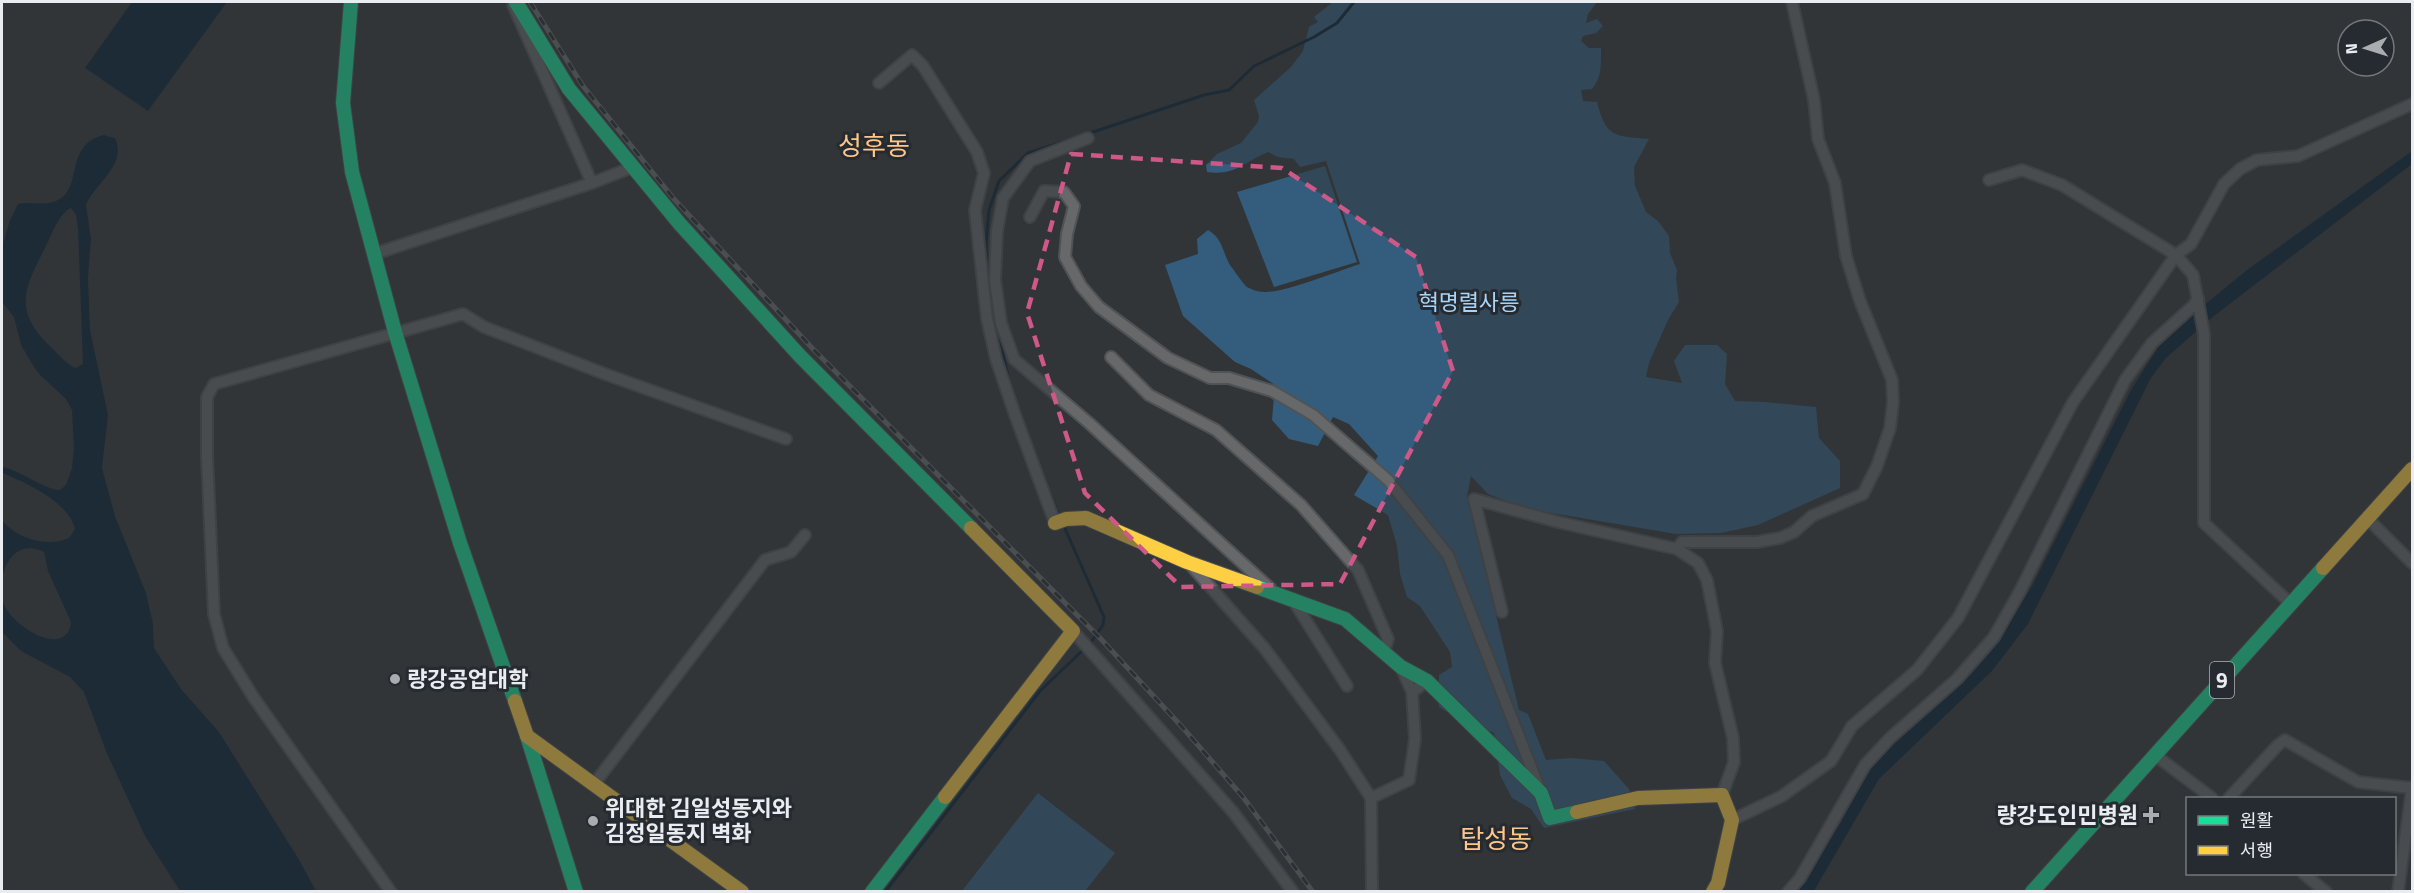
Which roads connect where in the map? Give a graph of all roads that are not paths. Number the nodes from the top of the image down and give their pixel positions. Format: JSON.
{"nodes":[{"id":1,"x":351,"y":2,"type":"edge"},
{"id":2,"x":511,"y":2,"type":"edge"},
{"id":3,"x":516,"y":2,"type":"edge"},
{"id":4,"x":1792,"y":2,"type":"edge"},
{"id":5,"x":879,"y":83,"type":"dead end"},
{"id":6,"x":2412,"y":104,"type":"edge"},
{"id":7,"x":1088,"y":138,"type":"dead end"},
{"id":8,"x":633,"y":167,"type":"junction"},
{"id":9,"x":1989,"y":180,"type":"dead end"},
{"id":10,"x":592,"y":183,"type":"junction"},
{"id":11,"x":1030,"y":217,"type":"dead end"},
{"id":12,"x":374,"y":254,"type":"junction"},
{"id":13,"x":2176,"y":255,"type":"junction"},
{"id":14,"x":2199,"y":300,"type":"junction"},
{"id":15,"x":395,"y":332,"type":"junction"},
{"id":16,"x":1111,"y":357,"type":"dead end"},
{"id":17,"x":786,"y":439,"type":"dead end"},
{"id":18,"x":2412,"y":469,"type":"edge"},
{"id":19,"x":2368,"y":519,"type":"junction"},
{"id":20,"x":1060,"y":521,"type":"joint"},
{"id":21,"x":804,"y":535,"type":"dead end"},
{"id":22,"x":1677,"y":549,"type":"junction"},
{"id":23,"x":1187,"y":562,"type":"junction"},
{"id":24,"x":2412,"y":563,"type":"edge"},
{"id":25,"x":1275,"y":594,"type":"junction"},
{"id":26,"x":1293,"y":600,"type":"junction"},
{"id":27,"x":2290,"y":604,"type":"junction"},
{"id":28,"x":1502,"y":612,"type":"dead end"},
{"id":29,"x":1073,"y":630,"type":"junction"},
{"id":30,"x":1384,"y":651,"type":"junction"},
{"id":31,"x":1401,"y":667,"type":"junction"},
{"id":32,"x":1427,"y":681,"type":"junction"},
{"id":33,"x":1347,"y":686,"type":"dead end"},
{"id":34,"x":1412,"y":692,"type":"junction"},
{"id":35,"x":527,"y":736,"type":"junction"},
{"id":36,"x":2155,"y":755,"type":"junction"},
{"id":37,"x":594,"y":784,"type":"junction"},
{"id":38,"x":1541,"y":793,"type":"junction"},
{"id":39,"x":1722,"y":795,"type":"junction"},
{"id":40,"x":2211,"y":797,"type":"edge"},
{"id":41,"x":2230,"y":797,"type":"edge"},
{"id":42,"x":1371,"y":798,"type":"junction"},
{"id":43,"x":1732,"y":820,"type":"junction"},
{"id":44,"x":2408,"y":863,"type":"edge"},
{"id":45,"x":2306,"y":875,"type":"edge"},
{"id":46,"x":391,"y":891,"type":"edge"},
{"id":47,"x":576,"y":891,"type":"edge"},
{"id":48,"x":742,"y":891,"type":"edge"},
{"id":49,"x":872,"y":891,"type":"edge"},
{"id":50,"x":1293,"y":891,"type":"edge"},
{"id":51,"x":1372,"y":891,"type":"edge"},
{"id":52,"x":1713,"y":891,"type":"edge"},
{"id":53,"x":1788,"y":891,"type":"edge"},
{"id":54,"x":2032,"y":891,"type":"edge"},
{"id":55,"x":2326,"y":891,"type":"edge"},
{"id":56,"x":2398,"y":891,"type":"edge"}],
"edges":[{"from":1,"to":12,"type":"street"},
{"from":2,"to":10,"type":"street"},
{"from":3,"to":8,"type":"street"},
{"from":4,"to":22,"type":"street"},
{"from":5,"to":20,"type":"street"},
{"from":6,"to":13,"type":"street"},
{"from":7,"to":25,"type":"street"},
{"from":8,"to":10,"type":"street"},
{"from":8,"to":29,"type":"street"},
{"from":9,"to":13,"type":"street"},
{"from":10,"to":12,"type":"street"},
{"from":11,"to":38,"type":"street"},
{"from":12,"to":15,"type":"street"},
{"from":13,"to":14,"type":"street"},
{"from":13,"to":43,"type":"street"},
{"from":14,"to":27,"type":"street"},
{"from":14,"to":53,"type":"street"},
{"from":15,"to":17,"type":"street"},
{"from":15,"to":35,"type":"street"},
{"from":15,"to":46,"type":"street"},
{"from":16,"to":30,"type":"street"},
{"from":18,"to":19,"type":"street","number":"9"},
{"from":19,"to":24,"type":"street"},
{"from":19,"to":27,"type":"street","number":"9"},
{"from":20,"to":23,"type":"street"},
{"from":21,"to":37,"type":"street"},
{"from":22,"to":28,"type":"street"},
{"from":22,"to":39,"type":"street"},
{"from":23,"to":25,"type":"street"},
{"from":23,"to":42,"type":"street"},
{"from":25,"to":26,"type":"street"},
{"from":26,"to":30,"type":"street"},
{"from":26,"to":33,"type":"street"},
{"from":27,"to":36,"type":"street","number":"9"},
{"from":29,"to":49,"type":"street"},
{"from":29,"to":50,"type":"street"},
{"from":30,"to":31,"type":"street"},
{"from":31,"to":32,"type":"street"},
{"from":31,"to":34,"type":"street"},
{"from":32,"to":34,"type":"street"},
{"from":32,"to":38,"type":"street"},
{"from":34,"to":42,"type":"street"},
{"from":35,"to":37,"type":"street"},
{"from":35,"to":47,"type":"street"},
{"from":36,"to":40,"type":"street"},
{"from":36,"to":54,"type":"street","number":"9"},
{"from":37,"to":48,"type":"street"},
{"from":38,"to":39,"type":"street"},
{"from":39,"to":43,"type":"street"},
{"from":41,"to":44,"type":"street"},
{"from":42,"to":51,"type":"street"},
{"from":43,"to":52,"type":"street"},
{"from":44,"to":56,"type":"street"},
{"from":45,"to":55,"type":"street"}]}
